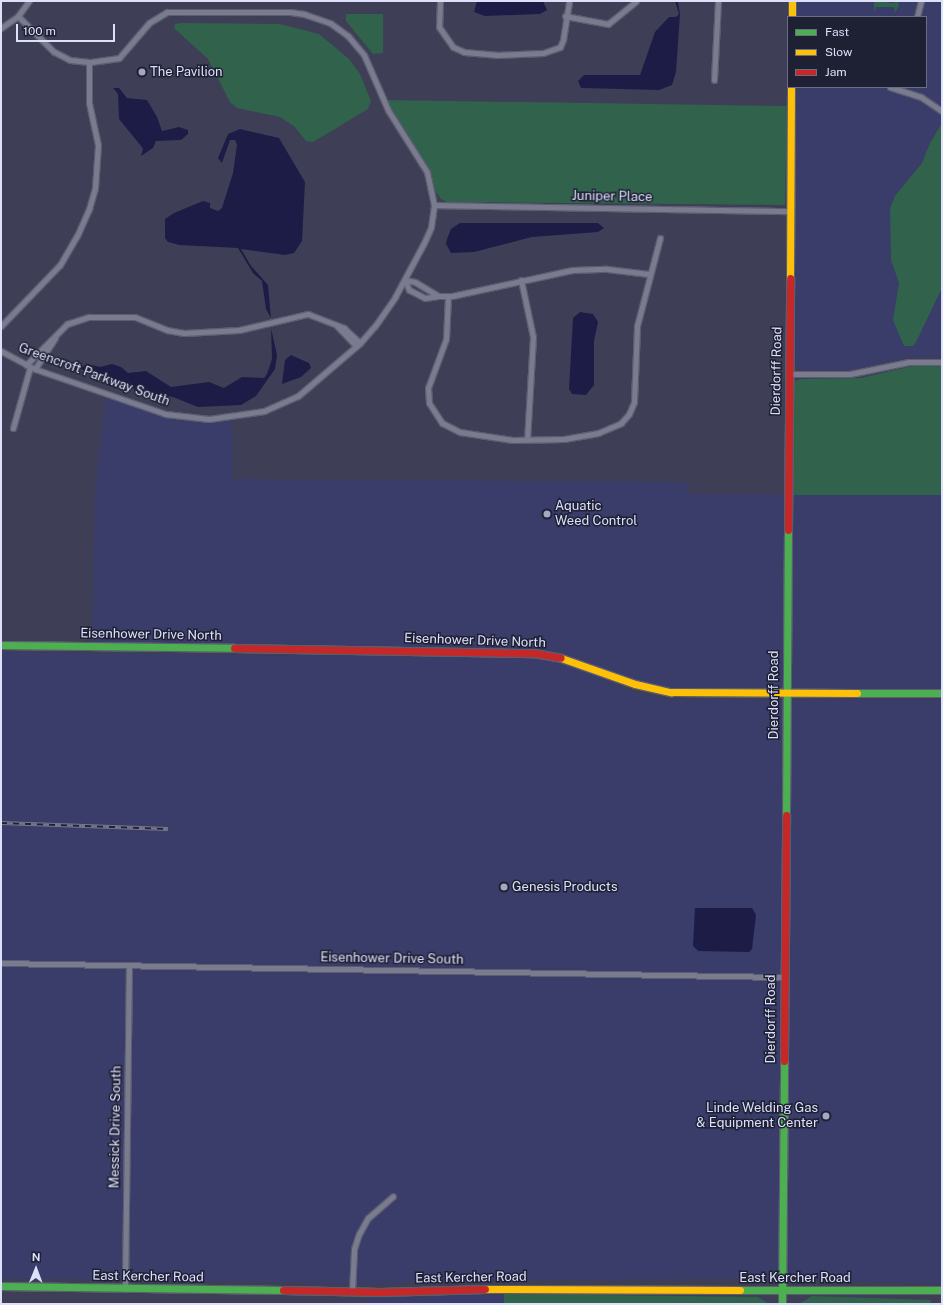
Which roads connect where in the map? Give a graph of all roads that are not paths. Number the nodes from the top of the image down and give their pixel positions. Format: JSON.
{"nodes":[{"id":1,"x":29,"y":1,"type":"edge"},
{"id":2,"x":440,"y":1,"type":"edge"},
{"id":3,"x":569,"y":1,"type":"edge"},
{"id":4,"x":636,"y":1,"type":"edge"},
{"id":5,"x":718,"y":1,"type":"edge"},
{"id":6,"x":792,"y":1,"type":"edge"},
{"id":7,"x":920,"y":1,"type":"edge"},
{"id":8,"x":18,"y":16,"type":"junction"},
{"id":9,"x":565,"y":16,"type":"junction"},
{"id":10,"x":792,"y":16,"type":"edge"},
{"id":11,"x":917,"y":16,"type":"edge"},
{"id":12,"x":1,"y":28,"type":"edge"},
{"id":13,"x":89,"y":62,"type":"junction"},
{"id":14,"x":714,"y":80,"type":"dead end"},
{"id":15,"x":791,"y":88,"type":"edge"},
{"id":16,"x":909,"y":89,"type":"edge"},
{"id":17,"x":942,"y":111,"type":"edge"},
{"id":18,"x":434,"y":205,"type":"junction"},
{"id":19,"x":790,"y":211,"type":"junction"},
{"id":20,"x":660,"y":238,"type":"dead end"},
{"id":21,"x":649,"y":274,"type":"junction"},
{"id":22,"x":405,"y":280,"type":"junction"},
{"id":23,"x":521,"y":280,"type":"junction"},
{"id":24,"x":438,"y":296,"type":"junction"},
{"id":25,"x":448,"y":297,"type":"junction"},
{"id":26,"x":1,"y":326,"type":"edge"},
{"id":27,"x":61,"y":330,"type":"junction"},
{"id":28,"x":358,"y":344,"type":"junction"},
{"id":29,"x":1,"y":351,"type":"edge"},
{"id":30,"x":942,"y":362,"type":"edge"},
{"id":31,"x":30,"y":367,"type":"junction"},
{"id":32,"x":789,"y":374,"type":"junction"},
{"id":33,"x":13,"y":428,"type":"dead end"},
{"id":34,"x":527,"y":440,"type":"junction"},
{"id":35,"x":1,"y":645,"type":"edge"},
{"id":36,"x":786,"y":693,"type":"junction"},
{"id":37,"x":942,"y":693,"type":"edge"},
{"id":38,"x":1,"y":963,"type":"edge"},
{"id":39,"x":129,"y":966,"type":"junction"},
{"id":40,"x":783,"y":977,"type":"junction"},
{"id":41,"x":393,"y":1196,"type":"dead end"},
{"id":42,"x":1,"y":1286,"type":"edge"},
{"id":43,"x":125,"y":1289,"type":"junction"},
{"id":44,"x":782,"y":1289,"type":"junction"},
{"id":45,"x":942,"y":1290,"type":"edge"},
{"id":46,"x":352,"y":1292,"type":"junction"},
{"id":47,"x":782,"y":1304,"type":"edge"}],
"edges":[{"from":1,"to":8,"type":"street"},
{"from":2,"to":9,"type":"street"},
{"from":3,"to":9,"type":"street"},
{"from":4,"to":9,"type":"street"},
{"from":5,"to":14,"type":"street"},
{"from":6,"to":10,"type":"street"},
{"from":7,"to":11,"type":"street"},
{"from":8,"to":12,"type":"street"},
{"from":8,"to":13,"type":"street","name":"Greencroft Parkway South"},
{"from":13,"to":18,"type":"street","name":"Greencroft Parkway South"},
{"from":13,"to":26,"type":"street"},
{"from":15,"to":19,"type":"street","name":"Dierdorff Road"},
{"from":16,"to":17,"type":"street"},
{"from":18,"to":19,"type":"street","name":"Juniper Place"},
{"from":18,"to":22,"type":"street","name":"Greencroft Parkway South"},
{"from":19,"to":32,"type":"street","name":"Dierdorff Road"},
{"from":20,"to":21,"type":"street"},
{"from":21,"to":23,"type":"street"},
{"from":21,"to":34,"type":"street"},
{"from":22,"to":24,"type":"street"},
{"from":22,"to":24,"type":"street"},
{"from":22,"to":28,"type":"street","name":"Greencroft Parkway South"},
{"from":23,"to":25,"type":"street"},
{"from":23,"to":34,"type":"street"},
{"from":24,"to":25,"type":"street"},
{"from":25,"to":34,"type":"street"},
{"from":27,"to":28,"type":"street"},
{"from":27,"to":31,"type":"street"},
{"from":27,"to":31,"type":"street"},
{"from":28,"to":31,"type":"street","name":"Greencroft Parkway South"},
{"from":29,"to":31,"type":"street","name":"Greencroft Parkway South"},
{"from":30,"to":32,"type":"street"},
{"from":31,"to":33,"type":"street"},
{"from":32,"to":36,"type":"street","name":"Dierdorff Road"},
{"from":35,"to":36,"type":"street","name":"Eisenhower Drive North"},
{"from":36,"to":37,"type":"street","name":"Eisenhower Drive North"},
{"from":36,"to":40,"type":"street","name":"Dierdorff Road"},
{"from":38,"to":39,"type":"street","name":"Eisenhower Drive South"},
{"from":39,"to":40,"type":"street","name":"Eisenhower Drive South"},
{"from":39,"to":43,"type":"street","name":"Messick Drive South"},
{"from":40,"to":44,"type":"street","name":"Dierdorff Road"},
{"from":41,"to":46,"type":"street"},
{"from":42,"to":43,"type":"street","name":"East Kercher Road"},
{"from":43,"to":46,"type":"street","name":"East Kercher Road"},
{"from":44,"to":45,"type":"street","name":"East Kercher Road"},
{"from":44,"to":46,"type":"street","name":"East Kercher Road"},
{"from":44,"to":47,"type":"street","name":"Dierdorff Road"}]}
